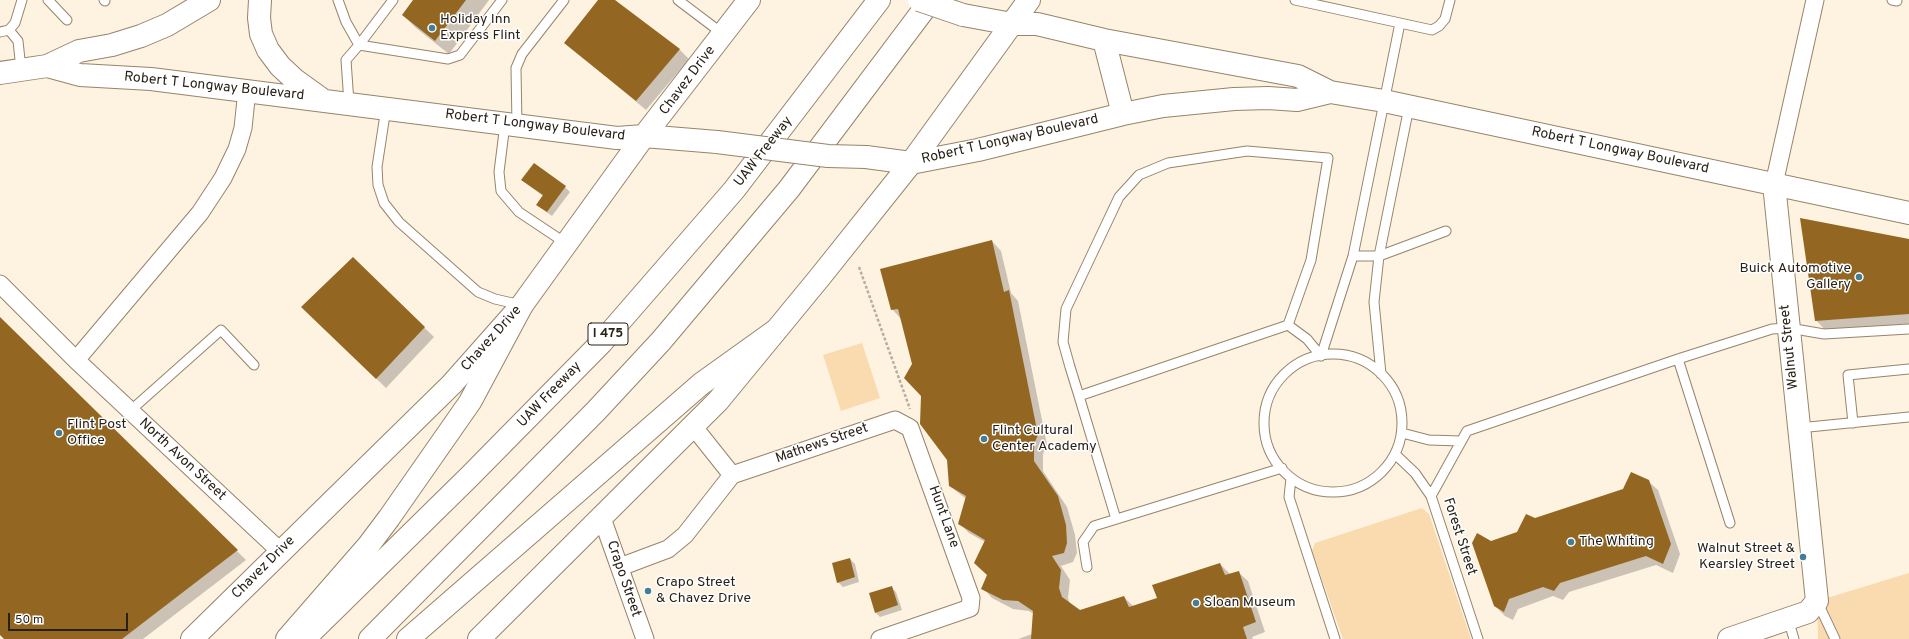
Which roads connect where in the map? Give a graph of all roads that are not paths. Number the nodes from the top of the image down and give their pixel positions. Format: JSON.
{"nodes":[{"id":1,"x":22,"y":0,"type":"edge"},
{"id":2,"x":48,"y":0,"type":"edge"},
{"id":3,"x":209,"y":0,"type":"edge"},
{"id":4,"x":260,"y":0,"type":"edge"},
{"id":5,"x":338,"y":0,"type":"edge"},
{"id":6,"x":392,"y":0,"type":"edge"},
{"id":7,"x":502,"y":0,"type":"edge"},
{"id":8,"x":564,"y":0,"type":"edge"},
{"id":9,"x":678,"y":0,"type":"edge"},
{"id":10,"x":749,"y":0,"type":"edge"},
{"id":11,"x":879,"y":0,"type":"edge"},
{"id":12,"x":919,"y":0,"type":"edge"},
{"id":13,"x":931,"y":0,"type":"edge"},
{"id":14,"x":1029,"y":0,"type":"edge"},
{"id":15,"x":1295,"y":0,"type":"edge"},
{"id":16,"x":1450,"y":0,"type":"edge"},
{"id":17,"x":1815,"y":0,"type":"edge"},
{"id":18,"x":68,"y":20,"type":"dead end"},
{"id":19,"x":1400,"y":23,"type":"junction"},
{"id":20,"x":1012,"y":24,"type":"junction"},
{"id":21,"x":4,"y":31,"type":"edge"},
{"id":22,"x":723,"y":34,"type":"junction"},
{"id":23,"x":1104,"y":40,"type":"junction"},
{"id":24,"x":359,"y":45,"type":"junction"},
{"id":25,"x":47,"y":66,"type":"junction"},
{"id":26,"x":21,"y":69,"type":"junction"},
{"id":27,"x":0,"y":73,"type":"edge"},
{"id":28,"x":247,"y":90,"type":"junction"},
{"id":29,"x":1330,"y":92,"type":"junction"},
{"id":30,"x":323,"y":100,"type":"junction"},
{"id":31,"x":1384,"y":101,"type":"junction"},
{"id":32,"x":349,"y":103,"type":"junction"},
{"id":33,"x":1409,"y":106,"type":"junction"},
{"id":34,"x":386,"y":108,"type":"junction"},
{"id":35,"x":1123,"y":114,"type":"junction"},
{"id":36,"x":511,"y":124,"type":"junction"},
{"id":37,"x":644,"y":136,"type":"junction"},
{"id":38,"x":911,"y":163,"type":"junction"},
{"id":39,"x":1774,"y":184,"type":"junction"},
{"id":40,"x":1909,"y":213,"type":"edge"},
{"id":41,"x":1446,"y":231,"type":"dead end"},
{"id":42,"x":567,"y":244,"type":"junction"},
{"id":43,"x":1353,"y":256,"type":"junction"},
{"id":44,"x":1379,"y":256,"type":"junction"},
{"id":45,"x":0,"y":284,"type":"edge"},
{"id":46,"x":522,"y":305,"type":"junction"},
{"id":47,"x":1288,"y":325,"type":"junction"},
{"id":48,"x":1789,"y":328,"type":"junction"},
{"id":49,"x":1909,"y":329,"type":"edge"},
{"id":50,"x":775,"y":332,"type":"junction"},
{"id":51,"x":1321,"y":356,"type":"junction"},
{"id":52,"x":1678,"y":359,"type":"junction"},
{"id":53,"x":76,"y":360,"type":"junction"},
{"id":54,"x":254,"y":365,"type":"dead end"},
{"id":55,"x":1909,"y":369,"type":"edge"},
{"id":56,"x":1381,"y":374,"type":"junction"},
{"id":57,"x":1079,"y":396,"type":"junction"},
{"id":58,"x":130,"y":411,"type":"junction"},
{"id":59,"x":1909,"y":417,"type":"edge"},
{"id":60,"x":911,"y":421,"type":"joint"},
{"id":61,"x":1853,"y":423,"type":"junction"},
{"id":62,"x":693,"y":426,"type":"junction"},
{"id":63,"x":1799,"y":428,"type":"junction"},
{"id":64,"x":1402,"y":433,"type":"junction"},
{"id":65,"x":1461,"y":441,"type":"junction"},
{"id":66,"x":1395,"y":454,"type":"junction"},
{"id":67,"x":1282,"y":468,"type":"junction"},
{"id":68,"x":732,"y":475,"type":"junction"},
{"id":69,"x":1291,"y":478,"type":"junction"},
{"id":70,"x":1432,"y":496,"type":"junction"},
{"id":71,"x":602,"y":518,"type":"junction"},
{"id":72,"x":1116,"y":519,"type":"junction"},
{"id":73,"x":1730,"y":523,"type":"dead end"},
{"id":74,"x":280,"y":551,"type":"junction"},
{"id":75,"x":620,"y":566,"type":"junction"},
{"id":76,"x":1086,"y":567,"type":"dead end"},
{"id":77,"x":1817,"y":601,"type":"junction"},
{"id":78,"x":1791,"y":629,"type":"edge"},
{"id":79,"x":192,"y":639,"type":"edge"},
{"id":80,"x":287,"y":639,"type":"edge"},
{"id":81,"x":304,"y":639,"type":"edge"},
{"id":82,"x":370,"y":639,"type":"edge"},
{"id":83,"x":408,"y":639,"type":"edge"},
{"id":84,"x":479,"y":639,"type":"edge"},
{"id":85,"x":645,"y":639,"type":"edge"},
{"id":86,"x":880,"y":639,"type":"edge"},
{"id":87,"x":1335,"y":639,"type":"edge"},
{"id":88,"x":1478,"y":639,"type":"edge"},
{"id":89,"x":1729,"y":639,"type":"edge"},
{"id":90,"x":1835,"y":639,"type":"edge"}],
"edges":[{"from":1,"to":21,"type":"lane"},
{"from":2,"to":18,"type":"lane"},
{"from":3,"to":25,"type":"main road","name":"Robert T Longway Boulevard"},
{"from":4,"to":30,"type":"main road"},
{"from":5,"to":24,"type":"lane"},
{"from":6,"to":24,"type":"lane"},
{"from":7,"to":24,"type":"lane"},
{"from":8,"to":36,"type":"lane"},
{"from":9,"to":22,"type":"lane"},
{"from":10,"to":22,"type":"main road","name":"Chavez Drive"},
{"from":11,"to":81,"type":"main road","name":"UAW Freeway","number":"I 475"},
{"from":12,"to":20,"type":"main road","name":"Robert T Longway Boulevard","bridge":true},
{"from":13,"to":82,"type":"main road"},
{"from":14,"to":20,"type":"main road"},
{"from":15,"to":19,"type":"lane"},
{"from":16,"to":19,"type":"lane"},
{"from":17,"to":39,"type":"street","name":"Walnut Street"},
{"from":19,"to":31,"type":"lane"},
{"from":20,"to":23,"type":"main road","name":"Robert T Longway Boulevard"},
{"from":20,"to":38,"type":"main road"},
{"from":21,"to":26,"type":"lane"},
{"from":22,"to":37,"type":"main road","name":"Chavez Drive"},
{"from":23,"to":29,"type":"main road","name":"Robert T Longway Boulevard"},
{"from":23,"to":35,"type":"main road"},
{"from":24,"to":32,"type":"lane"},
{"from":25,"to":26,"type":"main road","name":"Robert T Longway Boulevard"},
{"from":25,"to":28,"type":"main road","name":"Robert T Longway Boulevard"},
{"from":26,"to":27,"type":"main road","name":"Robert T Longway Boulevard"},
{"from":28,"to":30,"type":"main road","name":"Robert T Longway Boulevard"},
{"from":28,"to":53,"type":"street"},
{"from":29,"to":31,"type":"main road","name":"Robert T Longway Boulevard"},
{"from":29,"to":35,"type":"main road","name":"Robert T Longway Boulevard"},
{"from":30,"to":32,"type":"main road","name":"Robert T Longway Boulevard"},
{"from":31,"to":33,"type":"main road","name":"Robert T Longway Boulevard"},
{"from":31,"to":43,"type":"lane"},
{"from":32,"to":34,"type":"main road","name":"Robert T Longway Boulevard"},
{"from":33,"to":39,"type":"main road","name":"Robert T Longway Boulevard"},
{"from":33,"to":44,"type":"lane"},
{"from":34,"to":36,"type":"main road","name":"Robert T Longway Boulevard"},
{"from":34,"to":46,"type":"lane"},
{"from":35,"to":38,"type":"main road","name":"Robert T Longway Boulevard"},
{"from":36,"to":37,"type":"main road","name":"Robert T Longway Boulevard"},
{"from":36,"to":42,"type":"lane"},
{"from":37,"to":38,"type":"main road","name":"Robert T Longway Boulevard","bridge":true},
{"from":37,"to":42,"type":"main road","name":"Chavez Drive"},
{"from":38,"to":50,"type":"main road"},
{"from":39,"to":40,"type":"main road","name":"Robert T Longway Boulevard"},
{"from":39,"to":48,"type":"main road","name":"Walnut Street"},
{"from":41,"to":44,"type":"lane"},
{"from":42,"to":46,"type":"main road","name":"Chavez Drive"},
{"from":43,"to":44,"type":"lane"},
{"from":43,"to":51,"type":"lane"},
{"from":44,"to":56,"type":"lane"},
{"from":45,"to":53,"type":"street","name":"North Avon Street"},
{"from":46,"to":74,"type":"main road","name":"Chavez Drive"},
{"from":46,"to":80,"type":"main road"},
{"from":47,"to":51,"type":"lane"},
{"from":47,"to":57,"type":"lane"},
{"from":47,"to":57,"type":"lane"},
{"from":48,"to":49,"type":"lane"},
{"from":48,"to":52,"type":"lane"},
{"from":48,"to":63,"type":"main road","name":"Walnut Street"},
{"from":50,"to":62,"type":"main road"},
{"from":50,"to":83,"type":"main road"},
{"from":51,"to":56,"type":"lane"},
{"from":51,"to":67,"type":"lane"},
{"from":52,"to":65,"type":"lane"},
{"from":52,"to":73,"type":"lane"},
{"from":53,"to":58,"type":"street","name":"North Avon Street"},
{"from":54,"to":58,"type":"lane"},
{"from":55,"to":61,"type":"lane"},
{"from":56,"to":64,"type":"lane"},
{"from":57,"to":72,"type":"lane"},
{"from":58,"to":74,"type":"street","name":"North Avon Street"},
{"from":59,"to":61,"type":"lane"},
{"from":60,"to":68,"type":"street","name":"Mathews Street"},
{"from":60,"to":86,"type":"street","name":"Hunt Lane"},
{"from":61,"to":63,"type":"lane"},
{"from":62,"to":68,"type":"street"},
{"from":62,"to":71,"type":"main road"},
{"from":63,"to":77,"type":"main road","name":"Walnut Street"},
{"from":64,"to":65,"type":"lane"},
{"from":64,"to":66,"type":"lane"},
{"from":65,"to":70,"type":"lane"},
{"from":66,"to":69,"type":"lane"},
{"from":66,"to":70,"type":"lane","name":"Forest Street"},
{"from":67,"to":69,"type":"lane"},
{"from":67,"to":72,"type":"lane"},
{"from":68,"to":75,"type":"street"},
{"from":69,"to":87,"type":"lane"},
{"from":70,"to":88,"type":"lane","name":"Forest Street"},
{"from":71,"to":75,"type":"street","name":"Crapo Street"},
{"from":71,"to":84,"type":"main road"},
{"from":72,"to":76,"type":"lane"},
{"from":74,"to":79,"type":"main road","name":"Chavez Drive"},
{"from":75,"to":85,"type":"street","name":"Crapo Street"},
{"from":77,"to":78,"type":"main road"},
{"from":77,"to":90,"type":"lane"},
{"from":78,"to":89,"type":"main road"}]}
